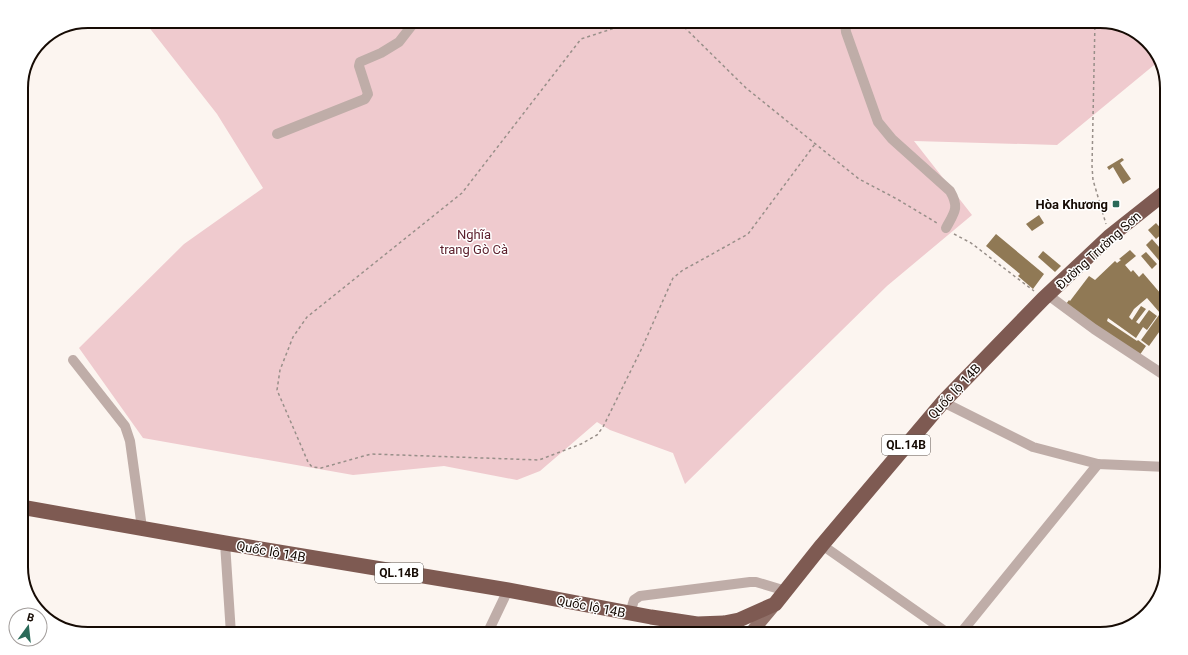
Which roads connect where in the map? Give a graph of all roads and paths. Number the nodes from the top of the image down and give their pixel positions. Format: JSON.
{"nodes":[{"id":1,"x":410,"y":28,"type":"edge"},
{"id":2,"x":615,"y":28,"type":"edge"},
{"id":3,"x":685,"y":28,"type":"edge"},
{"id":4,"x":845,"y":28,"type":"edge"},
{"id":5,"x":1095,"y":28,"type":"edge"},
{"id":6,"x":277,"y":134,"type":"dead end"},
{"id":7,"x":815,"y":144,"type":"junction"},
{"id":8,"x":1160,"y":197,"type":"edge"},
{"id":9,"x":946,"y":228,"type":"junction"},
{"id":10,"x":1109,"y":237,"type":"junction"},
{"id":11,"x":1046,"y":297,"type":"junction"},
{"id":12,"x":73,"y":360,"type":"dead end"},
{"id":13,"x":1160,"y":372,"type":"edge"},
{"id":14,"x":942,"y":402,"type":"junction"},
{"id":15,"x":1098,"y":464,"type":"junction"},
{"id":16,"x":1160,"y":467,"type":"edge"},
{"id":17,"x":28,"y":507,"type":"edge"},
{"id":18,"x":142,"y":528,"type":"junction"},
{"id":19,"x":225,"y":543,"type":"junction"},
{"id":20,"x":822,"y":545,"type":"junction"},
{"id":21,"x":508,"y":590,"type":"junction"},
{"id":22,"x":786,"y":591,"type":"junction"},
{"id":23,"x":774,"y":604,"type":"junction"},
{"id":24,"x":630,"y":613,"type":"junction"},
{"id":25,"x":231,"y":627,"type":"edge"},
{"id":26,"x":490,"y":627,"type":"edge"},
{"id":27,"x":692,"y":627,"type":"edge"},
{"id":28,"x":709,"y":627,"type":"edge"},
{"id":29,"x":756,"y":627,"type":"edge"},
{"id":30,"x":939,"y":627,"type":"edge"},
{"id":31,"x":966,"y":627,"type":"edge"}],
"edges":[{"from":1,"to":6,"type":"street"},
{"from":2,"to":7,"type":"path"},
{"from":3,"to":7,"type":"path"},
{"from":4,"to":9,"type":"street"},
{"from":5,"to":10,"type":"path"},
{"from":7,"to":9,"type":"path"},
{"from":8,"to":10,"type":"highway","name":"Đường Trường Sơn","number":"QL.14B"},
{"from":9,"to":11,"type":"path"},
{"from":10,"to":11,"type":"highway","name":"Đường Trường Sơn","number":"QL.14B"},
{"from":11,"to":13,"type":"street"},
{"from":11,"to":14,"type":"highway","name":"Quốc lộ 14B","number":"QL.14B"},
{"from":12,"to":18,"type":"street"},
{"from":14,"to":15,"type":"street"},
{"from":14,"to":20,"type":"highway","name":"Quốc lộ 14B","number":"QL.14B"},
{"from":15,"to":16,"type":"street"},
{"from":15,"to":31,"type":"street"},
{"from":17,"to":18,"type":"highway","name":"Quốc lộ 14B","number":"QL.14B"},
{"from":18,"to":19,"type":"highway","name":"Quốc lộ 14B","number":"QL.14B"},
{"from":19,"to":21,"type":"highway","name":"Quốc lộ 14B","number":"QL.14B"},
{"from":19,"to":25,"type":"street"},
{"from":20,"to":22,"type":"highway","name":"Quốc lộ 14B","number":"QL.14B"},
{"from":20,"to":30,"type":"street"},
{"from":21,"to":24,"type":"highway","name":"Quốc lộ 14B","number":"QL.14B"},
{"from":21,"to":26,"type":"street"},
{"from":22,"to":23,"type":"highway","name":"Quốc lộ 14B","number":"QL.14B"},
{"from":22,"to":24,"type":"street"},
{"from":23,"to":28,"type":"highway","name":"Quốc lộ 14B","number":"QL.14B"},
{"from":23,"to":29,"type":"main road"},
{"from":24,"to":27,"type":"highway","name":"Quốc lộ 14B","number":"QL.14B"}]}
